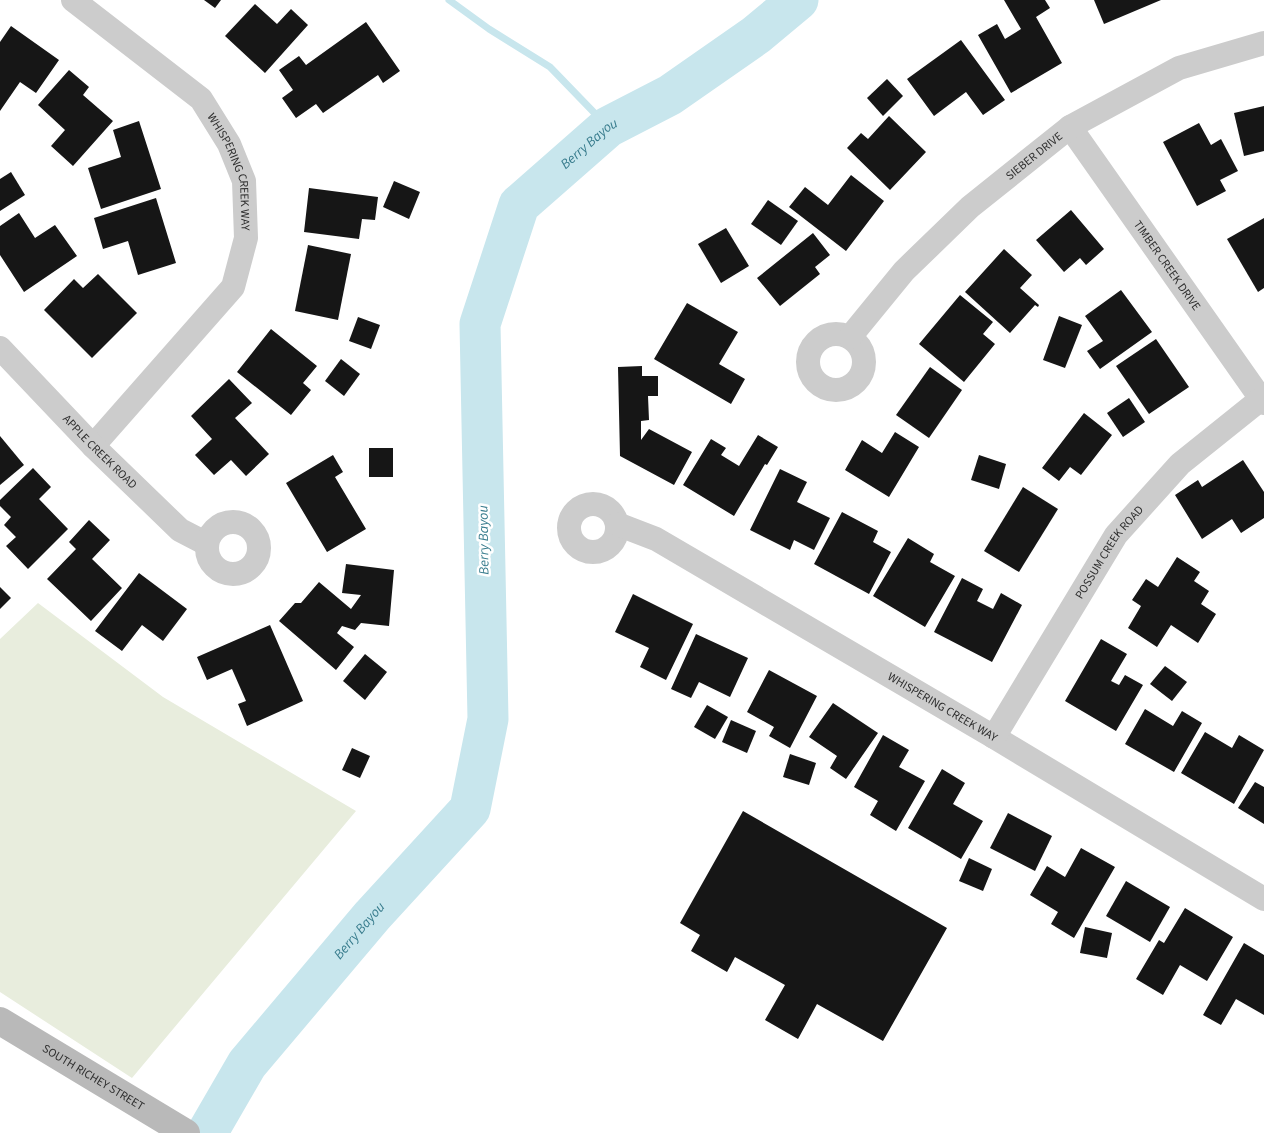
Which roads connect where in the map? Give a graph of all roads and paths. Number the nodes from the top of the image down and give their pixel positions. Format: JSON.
{"nodes":[{"id":1,"x":73,"y":0,"type":"edge"},
{"id":2,"x":1264,"y":43,"type":"edge"},
{"id":3,"x":1070,"y":127,"type":"junction"},
{"id":4,"x":850,"y":337,"type":"dead end"},
{"id":5,"x":0,"y":348,"type":"edge"},
{"id":6,"x":1262,"y":401,"type":"edge"},
{"id":7,"x":93,"y":446,"type":"junction"},
{"id":8,"x":617,"y":524,"type":"dead end"},
{"id":9,"x":206,"y":544,"type":"dead end"},
{"id":10,"x":994,"y":737,"type":"junction"},
{"id":11,"x":1264,"y":898,"type":"edge"},
{"id":12,"x":0,"y":1021,"type":"edge"},
{"id":13,"x":186,"y":1133,"type":"edge"}],
"edges":[{"from":1,"to":7,"type":"street","name":"WHISPERING CREEK WAY"},
{"from":2,"to":3,"type":"street","name":"SIEBER DRIVE"},
{"from":3,"to":4,"type":"street","name":"SIEBER DRIVE"},
{"from":3,"to":6,"type":"street","name":"TIMBER CREEK DRIVE"},
{"from":5,"to":7,"type":"street","name":"APPLE CREEK ROAD"},
{"from":6,"to":10,"type":"street","name":"POSSUM CREEK ROAD"},
{"from":7,"to":9,"type":"street","name":"APPLE CREEK ROAD"},
{"from":8,"to":10,"type":"street","name":"WHISPERING CREEK WAY"},
{"from":10,"to":11,"type":"street","name":"WHISPERING CREEK WAY"},
{"from":12,"to":13,"type":"main road","name":"SOUTH RICHEY STREET"}]}
